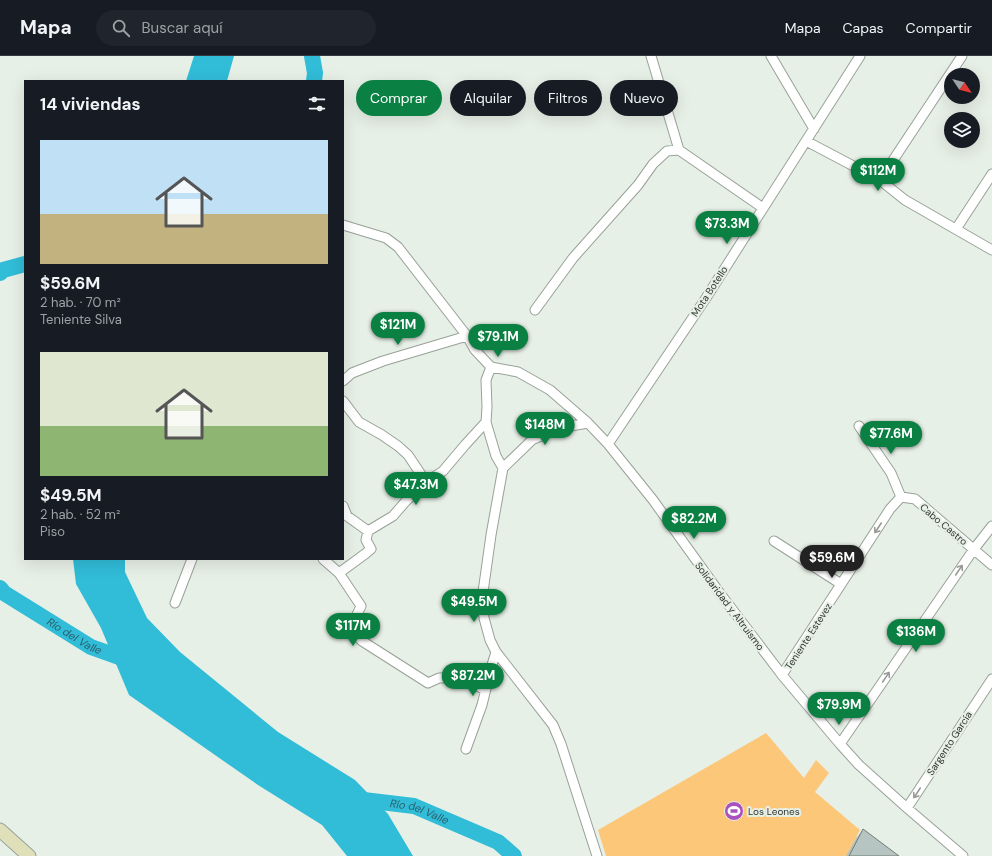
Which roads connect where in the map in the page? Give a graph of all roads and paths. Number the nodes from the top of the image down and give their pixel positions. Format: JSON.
{"nodes":[{"id":1,"x":652,"y":56,"type":"edge"},
{"id":2,"x":770,"y":56,"type":"edge"},
{"id":3,"x":962,"y":56,"type":"edge"},
{"id":4,"x":859,"y":57,"type":"edge"},
{"id":5,"x":814,"y":129,"type":"junction"},
{"id":6,"x":806,"y":141,"type":"junction"},
{"id":7,"x":679,"y":150,"type":"junction"},
{"id":8,"x":992,"y":174,"type":"edge"},
{"id":9,"x":880,"y":180,"type":"junction"},
{"id":10,"x":763,"y":208,"type":"junction"},
{"id":11,"x":344,"y":225,"type":"edge"},
{"id":12,"x":956,"y":229,"type":"junction"},
{"id":13,"x":992,"y":250,"type":"edge"},
{"id":14,"x":535,"y":310,"type":"dead end"},
{"id":15,"x":467,"y":336,"type":"junction"},
{"id":16,"x":491,"y":367,"type":"junction"},
{"id":17,"x":344,"y":380,"type":"edge"},
{"id":18,"x":344,"y":402,"type":"edge"},
{"id":19,"x":486,"y":422,"type":"junction"},
{"id":20,"x":588,"y":423,"type":"junction"},
{"id":21,"x":859,"y":426,"type":"dead end"},
{"id":22,"x":608,"y":444,"type":"junction"},
{"id":23,"x":503,"y":468,"type":"junction"},
{"id":24,"x":426,"y":482,"type":"junction"},
{"id":25,"x":901,"y":497,"type":"junction"},
{"id":26,"x":345,"y":517,"type":"edge"},
{"id":27,"x":992,"y":526,"type":"edge"},
{"id":28,"x":368,"y":531,"type":"junction"},
{"id":29,"x":774,"y":541,"type":"dead end"},
{"id":30,"x":974,"y":549,"type":"junction"},
{"id":31,"x":192,"y":560,"type":"edge"},
{"id":32,"x":324,"y":560,"type":"edge"},
{"id":33,"x":992,"y":565,"type":"edge"},
{"id":34,"x":339,"y":573,"type":"junction"},
{"id":35,"x":841,"y":584,"type":"junction"},
{"id":36,"x":175,"y":602,"type":"dead end"},
{"id":37,"x":496,"y":652,"type":"junction"},
{"id":38,"x":782,"y":676,"type":"junction"},
{"id":39,"x":992,"y":679,"type":"edge"},
{"id":40,"x":485,"y":690,"type":"junction"},
{"id":41,"x":840,"y":744,"type":"junction"},
{"id":42,"x":466,"y":749,"type":"dead end"},
{"id":43,"x":907,"y":808,"type":"junction"},
{"id":44,"x":0,"y":830,"type":"edge"},
{"id":45,"x":29,"y":856,"type":"edge"},
{"id":46,"x":597,"y":856,"type":"edge"},
{"id":47,"x":963,"y":856,"type":"edge"}],
"edges":[{"from":1,"to":7,"type":"street"},
{"from":2,"to":5,"type":"street"},
{"from":3,"to":9,"type":"street"},
{"from":4,"to":5,"type":"street","name":"Mota Botello"},
{"from":5,"to":6,"type":"street","name":"Mota Botello"},
{"from":6,"to":9,"type":"street"},
{"from":6,"to":10,"type":"street","name":"Mota Botello"},
{"from":7,"to":10,"type":"street"},
{"from":7,"to":14,"type":"street"},
{"from":8,"to":12,"type":"street"},
{"from":9,"to":12,"type":"street"},
{"from":10,"to":22,"type":"street","name":"Mota Botello"},
{"from":11,"to":15,"type":"street"},
{"from":12,"to":13,"type":"street"},
{"from":15,"to":16,"type":"street"},
{"from":15,"to":17,"type":"street"},
{"from":16,"to":19,"type":"street"},
{"from":16,"to":20,"type":"street","name":"Solidaridad y Altruismo"},
{"from":18,"to":24,"type":"street"},
{"from":19,"to":23,"type":"street"},
{"from":19,"to":24,"type":"street"},
{"from":20,"to":22,"type":"street","name":"Solidaridad y Altruismo"},
{"from":20,"to":23,"type":"street"},
{"from":21,"to":25,"type":"street"},
{"from":22,"to":38,"type":"street","name":"Solidaridad y Altruismo"},
{"from":23,"to":37,"type":"street"},
{"from":24,"to":28,"type":"street"},
{"from":25,"to":30,"type":"street","name":"Cabo Castro"},
{"from":25,"to":35,"type":"street","name":"Teniente Estevez","one_way":true},
{"from":26,"to":28,"type":"street"},
{"from":27,"to":30,"type":"street"},
{"from":28,"to":34,"type":"street"},
{"from":29,"to":35,"type":"street"},
{"from":30,"to":33,"type":"street","name":"Cabo Castro"},
{"from":41,"to":30,"type":"street","one_way":true},
{"from":31,"to":36,"type":"street"},
{"from":32,"to":34,"type":"street"},
{"from":34,"to":40,"type":"street"},
{"from":35,"to":38,"type":"street","name":"Teniente Estevez"},
{"from":37,"to":40,"type":"street"},
{"from":37,"to":46,"type":"street"},
{"from":38,"to":41,"type":"street","name":"Solidaridad y Altruismo"},
{"from":39,"to":43,"type":"street","name":"Sargento García","one_way":true},
{"from":40,"to":42,"type":"street"},
{"from":41,"to":43,"type":"street","name":"Solidaridad y Altruismo"},
{"from":43,"to":47,"type":"street","name":"Solidaridad y Altruismo"},
{"from":44,"to":45,"type":"main road"}]}
